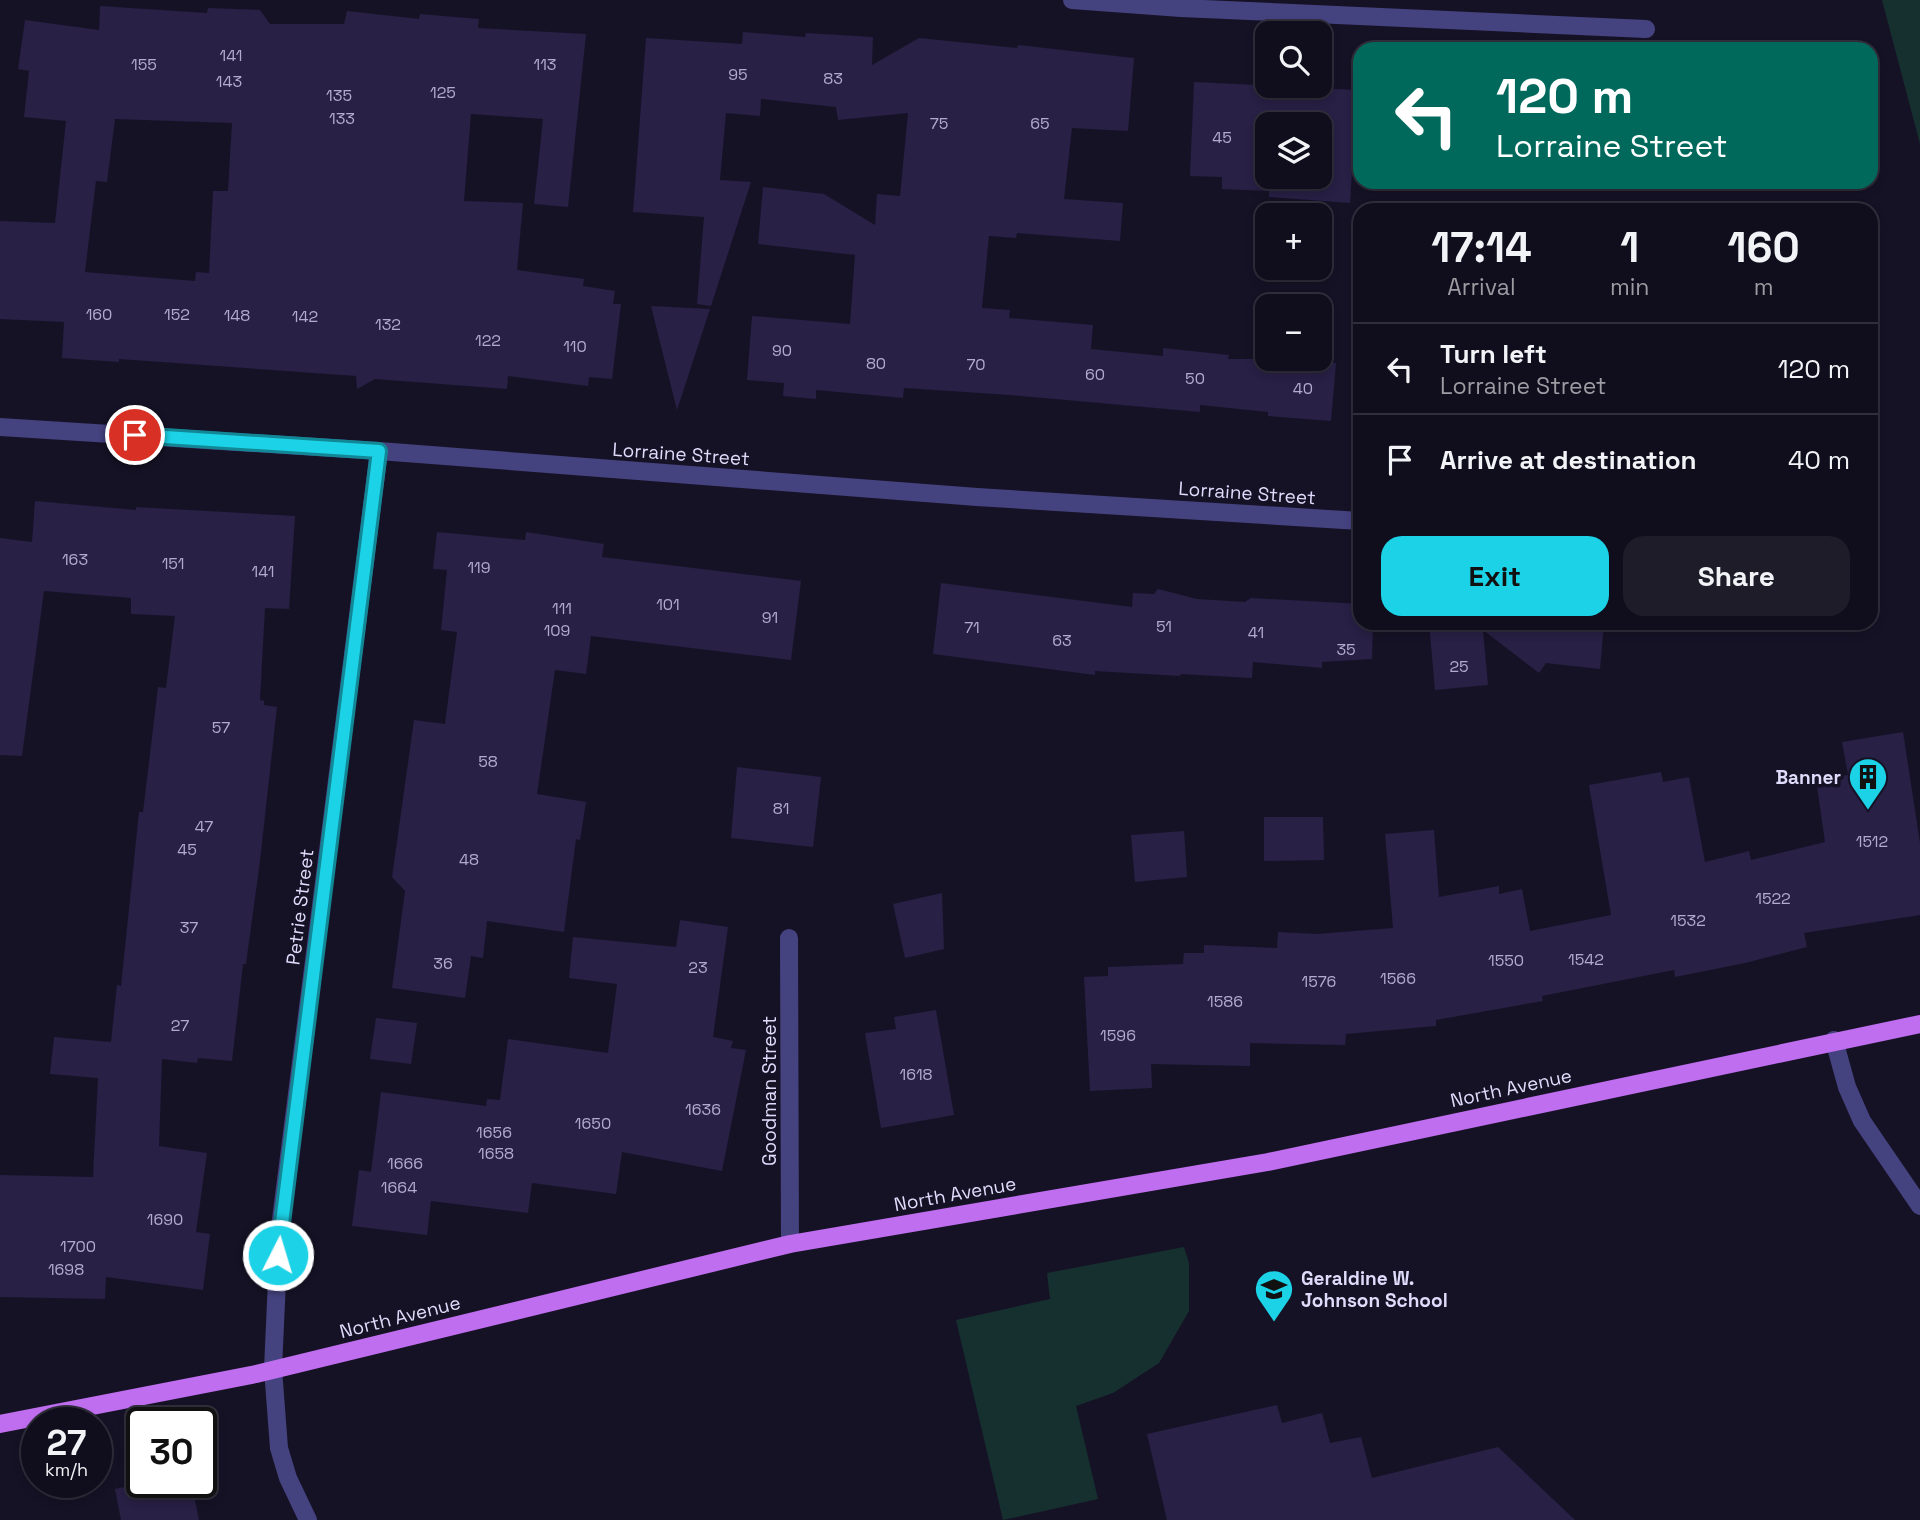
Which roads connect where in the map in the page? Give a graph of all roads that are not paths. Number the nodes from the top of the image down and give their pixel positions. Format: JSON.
{"nodes":[{"id":1,"x":1072,"y":0,"type":"edge"},
{"id":2,"x":1646,"y":29,"type":"dead end"},
{"id":3,"x":0,"y":427,"type":"edge"},
{"id":4,"x":379,"y":451,"type":"junction"},
{"id":5,"x":1353,"y":521,"type":"edge"},
{"id":6,"x":789,"y":938,"type":"dead end"},
{"id":7,"x":1920,"y":1024,"type":"edge"},
{"id":8,"x":1834,"y":1040,"type":"junction"},
{"id":9,"x":1920,"y":1206,"type":"edge"},
{"id":10,"x":790,"y":1244,"type":"junction"},
{"id":11,"x":273,"y":1370,"type":"junction"},
{"id":12,"x":0,"y":1424,"type":"edge"},
{"id":13,"x":308,"y":1520,"type":"edge"}],
"edges":[{"from":1,"to":2,"type":"street"},
{"from":3,"to":4,"type":"street","name":"Lorraine Street"},
{"from":4,"to":5,"type":"street","name":"Lorraine Street"},
{"from":4,"to":11,"type":"street","name":"Petrie Street"},
{"from":6,"to":10,"type":"street","name":"Goodman Street"},
{"from":7,"to":8,"type":"main road","name":"North Avenue"},
{"from":8,"to":9,"type":"street"},
{"from":8,"to":10,"type":"main road","name":"North Avenue"},
{"from":10,"to":11,"type":"main road","name":"North Avenue"},
{"from":11,"to":12,"type":"main road","name":"North Avenue"},
{"from":11,"to":13,"type":"street","name":"Petrie Street"}]}
